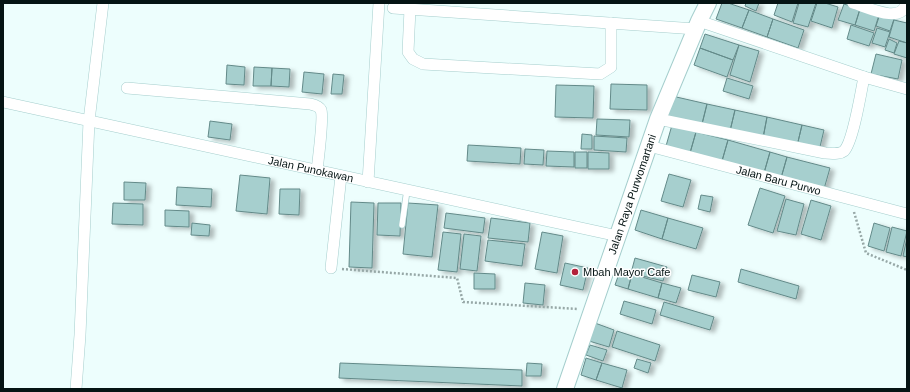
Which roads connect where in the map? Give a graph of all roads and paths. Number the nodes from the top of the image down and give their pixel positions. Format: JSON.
{"nodes":[{"id":1,"x":103,"y":3,"type":"edge"},
{"id":2,"x":379,"y":3,"type":"edge"},
{"id":3,"x":708,"y":3,"type":"edge"},
{"id":4,"x":853,"y":3,"type":"edge"},
{"id":5,"x":906,"y":3,"type":"edge"},
{"id":6,"x":393,"y":8,"type":"dead end"},
{"id":7,"x":410,"y":9,"type":"junction"},
{"id":8,"x":611,"y":23,"type":"junction"},
{"id":9,"x":698,"y":25,"type":"junction"},
{"id":10,"x":864,"y":77,"type":"junction"},
{"id":11,"x":127,"y":88,"type":"dead end"},
{"id":12,"x":907,"y":89,"type":"edge"},
{"id":13,"x":3,"y":102,"type":"edge"},
{"id":14,"x":658,"y":119,"type":"junction"},
{"id":15,"x":89,"y":121,"type":"junction"},
{"id":16,"x":649,"y":146,"type":"junction"},
{"id":17,"x":317,"y":171,"type":"junction"},
{"id":18,"x":341,"y":176,"type":"junction"},
{"id":19,"x":368,"y":182,"type":"junction"},
{"id":20,"x":407,"y":190,"type":"junction"},
{"id":21,"x":851,"y":200,"type":"junction"},
{"id":22,"x":907,"y":214,"type":"edge"},
{"id":23,"x":402,"y":225,"type":"dead end"},
{"id":24,"x":618,"y":236,"type":"junction"},
{"id":25,"x":332,"y":268,"type":"joint"},
{"id":26,"x":907,"y":270,"type":"edge"},
{"id":27,"x":562,"y":308,"type":"dead end"},
{"id":28,"x":76,"y":389,"type":"edge"},
{"id":29,"x":565,"y":389,"type":"edge"}],
"edges":[{"from":1,"to":15,"type":"street"},
{"from":2,"to":19,"type":"street"},
{"from":3,"to":9,"type":"street","name":"Jalan Raya Purwomartani"},
{"from":4,"to":5,"type":"street"},
{"from":6,"to":7,"type":"street"},
{"from":7,"to":8,"type":"street"},
{"from":7,"to":8,"type":"street"},
{"from":8,"to":9,"type":"street"},
{"from":9,"to":10,"type":"street"},
{"from":9,"to":14,"type":"street","name":"Jalan Raya Purwomartani"},
{"from":10,"to":12,"type":"street"},
{"from":10,"to":14,"type":"street"},
{"from":11,"to":17,"type":"street"},
{"from":13,"to":15,"type":"street","name":"Jalan Punokawan"},
{"from":14,"to":16,"type":"street","name":"Jalan Raya Purwomartani"},
{"from":15,"to":17,"type":"street","name":"Jalan Punokawan"},
{"from":15,"to":28,"type":"street"},
{"from":16,"to":21,"type":"street","name":"Jalan Baru Purwo"},
{"from":16,"to":24,"type":"street","name":"Jalan Raya Purwomartani"},
{"from":17,"to":18,"type":"street","name":"Jalan Punokawan"},
{"from":18,"to":19,"type":"street","name":"Jalan Punokawan"},
{"from":18,"to":25,"type":"street"},
{"from":19,"to":20,"type":"street","name":"Jalan Punokawan"},
{"from":20,"to":23,"type":"lane"},
{"from":20,"to":24,"type":"street","name":"Jalan Punokawan"},
{"from":21,"to":22,"type":"street","name":"Jalan Baru Purwo"},
{"from":21,"to":26,"type":"path"},
{"from":24,"to":29,"type":"street","name":"Jalan Raya Purwomartani"},
{"from":25,"to":27,"type":"path"}]}
